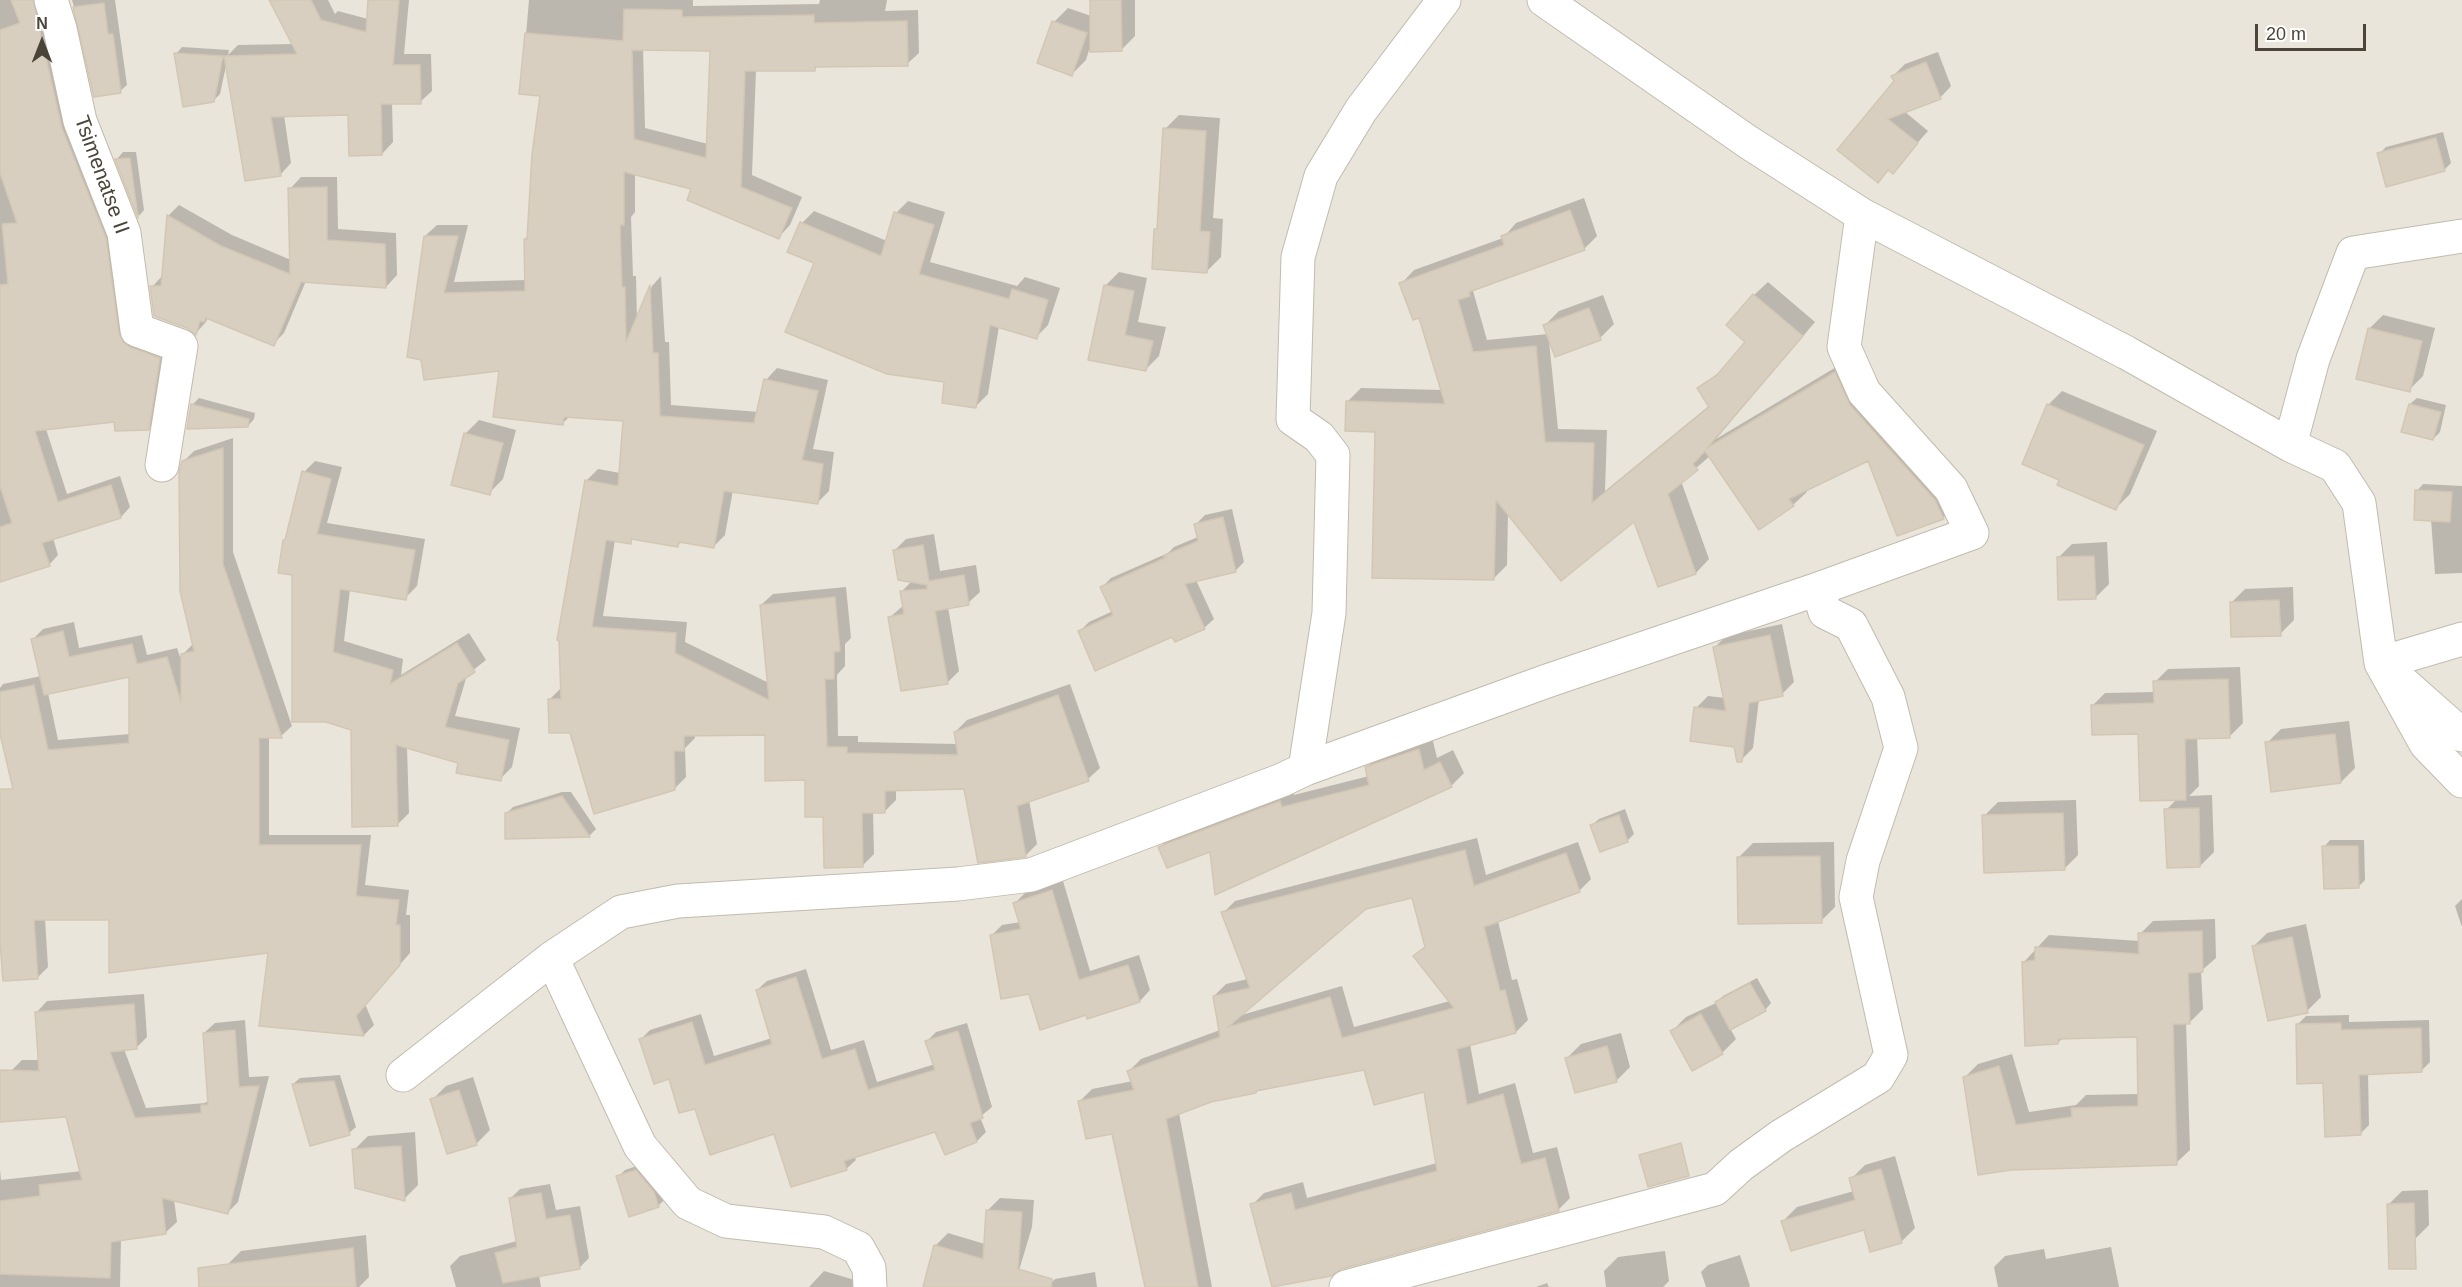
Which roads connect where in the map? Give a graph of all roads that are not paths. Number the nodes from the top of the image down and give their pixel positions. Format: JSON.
{"nodes":[{"id":1,"x":51,"y":0,"type":"edge"},
{"id":2,"x":1444,"y":0,"type":"edge"},
{"id":3,"x":1544,"y":0,"type":"edge"},
{"id":4,"x":1862,"y":215,"type":"junction"},
{"id":5,"x":2462,"y":236,"type":"edge"},
{"id":6,"x":2290,"y":445,"type":"junction"},
{"id":7,"x":162,"y":465,"type":"dead end"},
{"id":8,"x":1818,"y":589,"type":"junction"},
{"id":9,"x":2462,"y":639,"type":"edge"},
{"id":10,"x":2381,"y":663,"type":"junction"},
{"id":11,"x":2462,"y":735,"type":"edge"},
{"id":12,"x":1305,"y":769,"type":"junction"},
{"id":13,"x":2462,"y":781,"type":"edge"},
{"id":14,"x":552,"y":958,"type":"junction"},
{"id":15,"x":403,"y":1075,"type":"dead end"},
{"id":16,"x":870,"y":1287,"type":"edge"},
{"id":17,"x":1346,"y":1287,"type":"edge"}],
"edges":[{"from":1,"to":7,"type":"street","name":"Tsimenatse II"},
{"from":2,"to":12,"type":"street"},
{"from":3,"to":4,"type":"street"},
{"from":4,"to":6,"type":"street"},
{"from":4,"to":8,"type":"street"},
{"from":5,"to":6,"type":"street"},
{"from":6,"to":10,"type":"street"},
{"from":8,"to":12,"type":"street"},
{"from":8,"to":17,"type":"street"},
{"from":9,"to":10,"type":"street"},
{"from":10,"to":11,"type":"street"},
{"from":10,"to":13,"type":"street"},
{"from":12,"to":14,"type":"street"},
{"from":14,"to":15,"type":"street"},
{"from":14,"to":16,"type":"street"}]}
